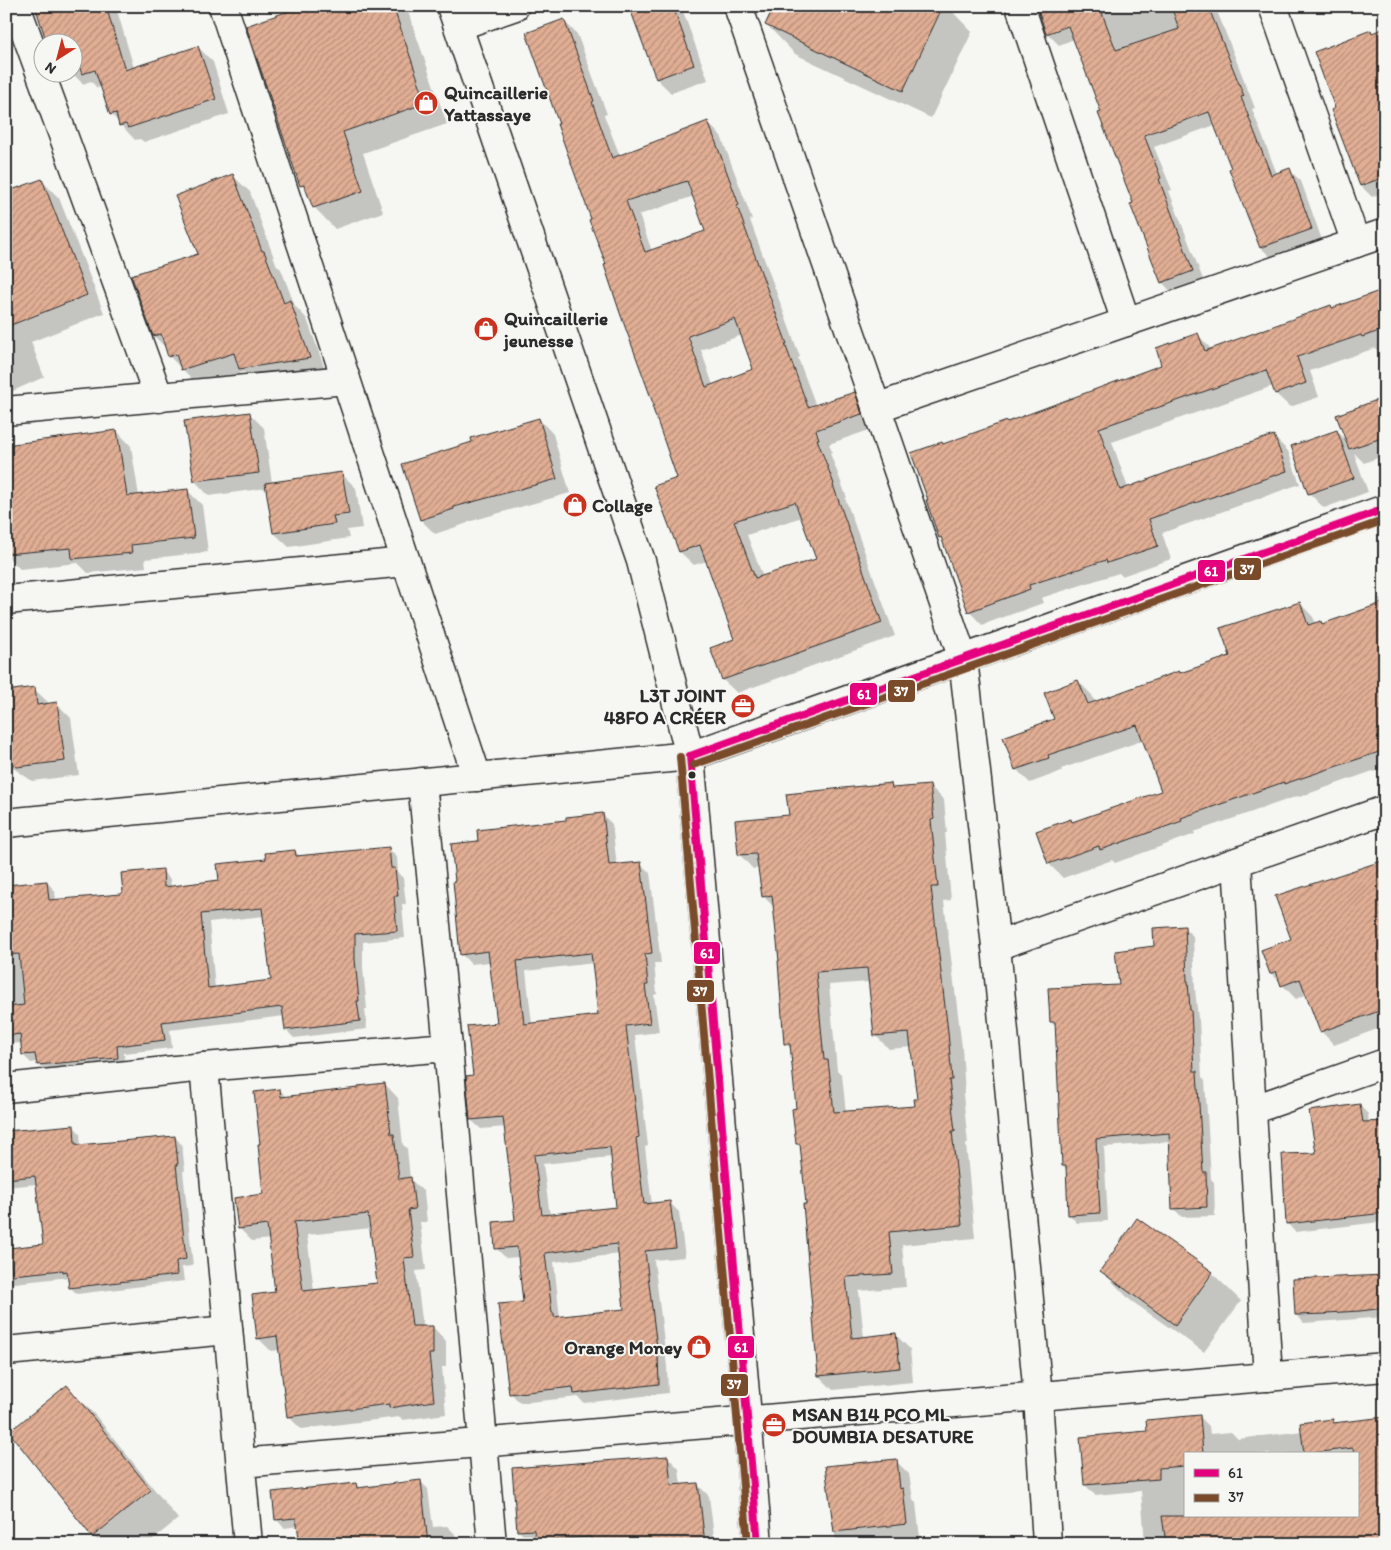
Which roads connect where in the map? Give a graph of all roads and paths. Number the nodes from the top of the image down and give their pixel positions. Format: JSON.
{"nodes":[{"id":1,"x":16,"y":6,"type":"edge"},
{"id":2,"x":223,"y":6,"type":"edge"},
{"id":3,"x":515,"y":6,"type":"edge"},
{"id":4,"x":738,"y":6,"type":"edge"},
{"id":5,"x":1020,"y":6,"type":"edge"},
{"id":6,"x":1273,"y":6,"type":"edge"},
{"id":7,"x":454,"y":16,"type":"edge"},
{"id":8,"x":1385,"y":233,"type":"edge"},
{"id":9,"x":1356,"y":243,"type":"junction"},
{"id":10,"x":1126,"y":322,"type":"junction"},
{"id":11,"x":346,"y":380,"type":"junction"},
{"id":12,"x":159,"y":398,"type":"junction"},
{"id":13,"x":876,"y":408,"type":"junction"},
{"id":14,"x":6,"y":411,"type":"edge"},
{"id":15,"x":1385,"y":508,"type":"edge"},
{"id":16,"x":406,"y":562,"type":"junction"},
{"id":17,"x":6,"y":600,"type":"edge"},
{"id":18,"x":963,"y":659,"type":"junction"},
{"id":19,"x":690,"y":756,"type":"junction"},
{"id":20,"x":478,"y":777,"type":"junction"},
{"id":21,"x":422,"y":782,"type":"junction"},
{"id":22,"x":1385,"y":810,"type":"edge"},
{"id":23,"x":6,"y":823,"type":"edge"},
{"id":24,"x":1237,"y":862,"type":"junction"},
{"id":25,"x":996,"y":946,"type":"junction"},
{"id":26,"x":448,"y":1047,"type":"junction"},
{"id":27,"x":1385,"y":1063,"type":"edge"},
{"id":28,"x":204,"y":1067,"type":"junction"},
{"id":29,"x":6,"y":1088,"type":"edge"},
{"id":30,"x":1252,"y":1110,"type":"junction"},
{"id":31,"x":228,"y":1330,"type":"junction"},
{"id":32,"x":6,"y":1351,"type":"edge"},
{"id":33,"x":1385,"y":1367,"type":"edge"},
{"id":34,"x":1268,"y":1377,"type":"junction"},
{"id":35,"x":1038,"y":1396,"type":"junction"},
{"id":36,"x":746,"y":1420,"type":"junction"},
{"id":37,"x":483,"y":1442,"type":"junction"},
{"id":38,"x":241,"y":1463,"type":"junction"},
{"id":39,"x":248,"y":1544,"type":"edge"},
{"id":40,"x":492,"y":1544,"type":"edge"},
{"id":41,"x":758,"y":1544,"type":"edge"},
{"id":42,"x":1047,"y":1544,"type":"edge"}],
"edges":[{"from":1,"to":12,"type":"street"},
{"from":2,"to":11,"type":"street"},
{"from":3,"to":7,"type":"street"},
{"from":4,"to":13,"type":"street"},
{"from":5,"to":10,"type":"street"},
{"from":6,"to":9,"type":"street"},
{"from":7,"to":19,"type":"street"},
{"from":8,"to":9,"type":"street"},
{"from":9,"to":10,"type":"street"},
{"from":10,"to":13,"type":"street"},
{"from":11,"to":12,"type":"street"},
{"from":11,"to":16,"type":"street"},
{"from":12,"to":14,"type":"street"},
{"from":13,"to":18,"type":"street"},
{"from":15,"to":18,"type":"street"},
{"from":16,"to":17,"type":"street"},
{"from":16,"to":20,"type":"street"},
{"from":18,"to":19,"type":"street"},
{"from":18,"to":25,"type":"street"},
{"from":19,"to":20,"type":"street"},
{"from":19,"to":36,"type":"street"},
{"from":20,"to":21,"type":"street"},
{"from":21,"to":23,"type":"street"},
{"from":21,"to":26,"type":"street"},
{"from":22,"to":24,"type":"street"},
{"from":24,"to":25,"type":"street"},
{"from":24,"to":30,"type":"street"},
{"from":25,"to":35,"type":"street"},
{"from":26,"to":28,"type":"street"},
{"from":26,"to":37,"type":"street"},
{"from":27,"to":30,"type":"street"},
{"from":28,"to":29,"type":"street"},
{"from":28,"to":31,"type":"street"},
{"from":30,"to":34,"type":"street"},
{"from":31,"to":32,"type":"street"},
{"from":31,"to":38,"type":"street"},
{"from":33,"to":34,"type":"street"},
{"from":34,"to":35,"type":"street"},
{"from":35,"to":36,"type":"street"},
{"from":35,"to":42,"type":"street"},
{"from":36,"to":37,"type":"street"},
{"from":36,"to":41,"type":"street"},
{"from":37,"to":38,"type":"street"},
{"from":37,"to":40,"type":"street"},
{"from":38,"to":39,"type":"street"}]}
